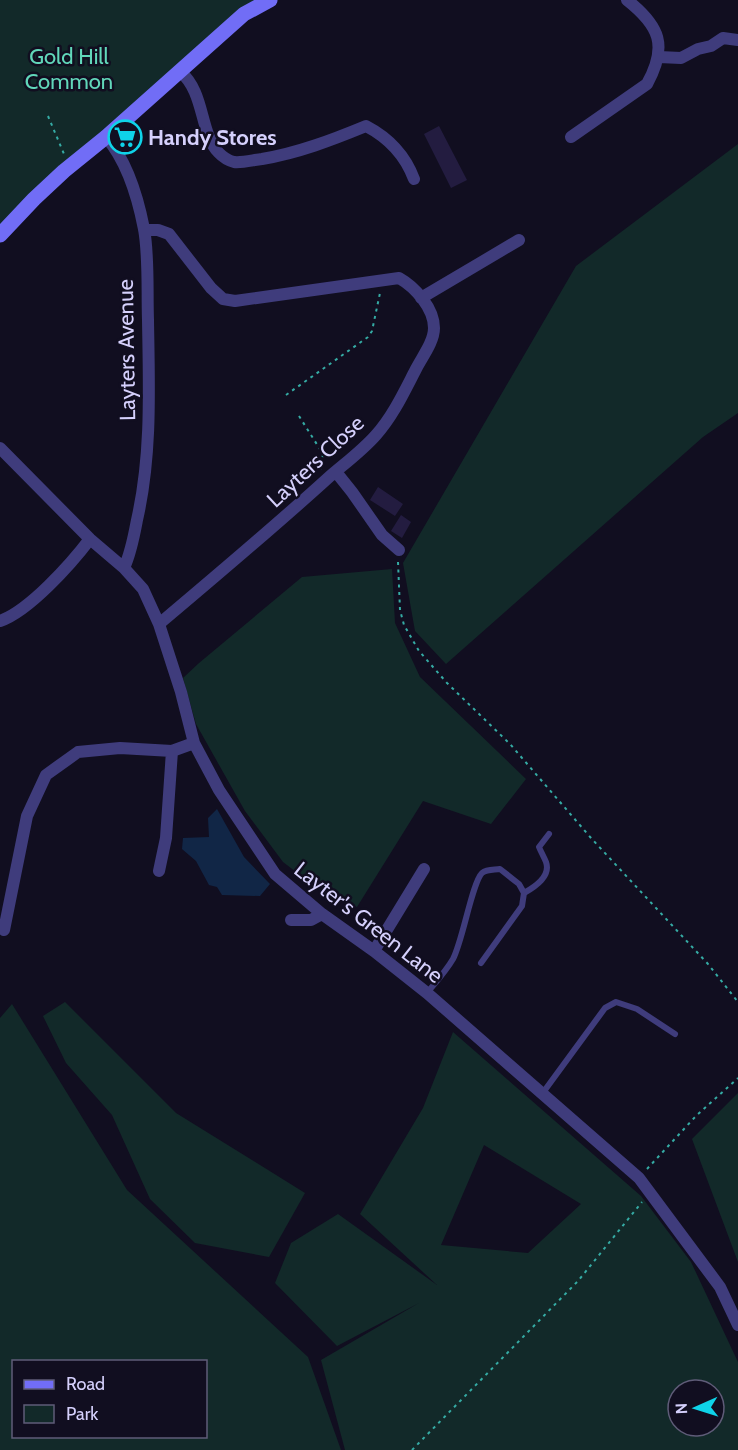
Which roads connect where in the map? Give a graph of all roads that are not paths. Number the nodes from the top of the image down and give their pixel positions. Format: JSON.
{"nodes":[{"id":1,"x":270,"y":0,"type":"edge"},
{"id":2,"x":627,"y":0,"type":"edge"},
{"id":3,"x":738,"y":40,"type":"edge"},
{"id":4,"x":659,"y":57,"type":"junction"},
{"id":5,"x":180,"y":71,"type":"junction"},
{"id":6,"x":106,"y":137,"type":"junction"},
{"id":7,"x":571,"y":138,"type":"dead end"},
{"id":8,"x":414,"y":179,"type":"dead end"},
{"id":9,"x":144,"y":230,"type":"junction"},
{"id":10,"x":0,"y":235,"type":"edge"},
{"id":11,"x":519,"y":240,"type":"dead end"},
{"id":12,"x":421,"y":297,"type":"junction"},
{"id":13,"x":0,"y":448,"type":"edge"},
{"id":14,"x":332,"y":475,"type":"junction"},
{"id":15,"x":90,"y":539,"type":"junction"},
{"id":16,"x":399,"y":550,"type":"road end"},
{"id":17,"x":124,"y":568,"type":"junction"},
{"id":18,"x":0,"y":621,"type":"edge"},
{"id":19,"x":159,"y":624,"type":"junction"},
{"id":20,"x":194,"y":743,"type":"junction"},
{"id":21,"x":172,"y":751,"type":"junction"},
{"id":22,"x":549,"y":834,"type":"dead end"},
{"id":23,"x":424,"y":869,"type":"dead end"},
{"id":24,"x":159,"y":871,"type":"dead end"},
{"id":25,"x":524,"y":893,"type":"junction"},
{"id":26,"x":322,"y":914,"type":"junction"},
{"id":27,"x":291,"y":920,"type":"dead end"},
{"id":28,"x":4,"y":930,"type":"dead end"},
{"id":29,"x":374,"y":951,"type":"junction"},
{"id":30,"x":481,"y":963,"type":"dead end"},
{"id":31,"x":427,"y":993,"type":"junction"},
{"id":32,"x":675,"y":1034,"type":"dead end"},
{"id":33,"x":542,"y":1095,"type":"junction"},
{"id":34,"x":738,"y":1325,"type":"edge"}],
"edges":[{"from":1,"to":5,"type":"street"},
{"from":2,"to":4,"type":"street"},
{"from":3,"to":4,"type":"street"},
{"from":4,"to":7,"type":"street"},
{"from":5,"to":6,"type":"street"},
{"from":5,"to":8,"type":"street"},
{"from":6,"to":9,"type":"street","name":"Layters Avenue"},
{"from":6,"to":10,"type":"street"},
{"from":9,"to":12,"type":"street","name":"Layters Close"},
{"from":9,"to":17,"type":"street","name":"Layters Avenue"},
{"from":11,"to":12,"type":"street"},
{"from":12,"to":14,"type":"street","name":"Layters Close"},
{"from":13,"to":15,"type":"street","name":"Layter's Green Lane"},
{"from":14,"to":16,"type":"street"},
{"from":14,"to":19,"type":"street","name":"Layters Close"},
{"from":15,"to":17,"type":"street","name":"Layter's Green Lane"},
{"from":15,"to":18,"type":"street"},
{"from":17,"to":19,"type":"street","name":"Layter's Green Lane"},
{"from":19,"to":20,"type":"street","name":"Layter's Green Lane"},
{"from":20,"to":21,"type":"street"},
{"from":20,"to":26,"type":"street","name":"Layter's Green Lane"},
{"from":21,"to":24,"type":"street"},
{"from":21,"to":28,"type":"street"},
{"from":22,"to":25,"type":"lane"},
{"from":23,"to":29,"type":"street"},
{"from":25,"to":30,"type":"lane"},
{"from":25,"to":31,"type":"lane"},
{"from":26,"to":27,"type":"street"},
{"from":26,"to":29,"type":"street","name":"Layter's Green Lane"},
{"from":29,"to":31,"type":"street","name":"Layter's Green Lane"},
{"from":31,"to":33,"type":"street","name":"Layter's Green Lane"},
{"from":32,"to":33,"type":"lane"},
{"from":33,"to":34,"type":"street","name":"Layter's Green Lane"}]}
